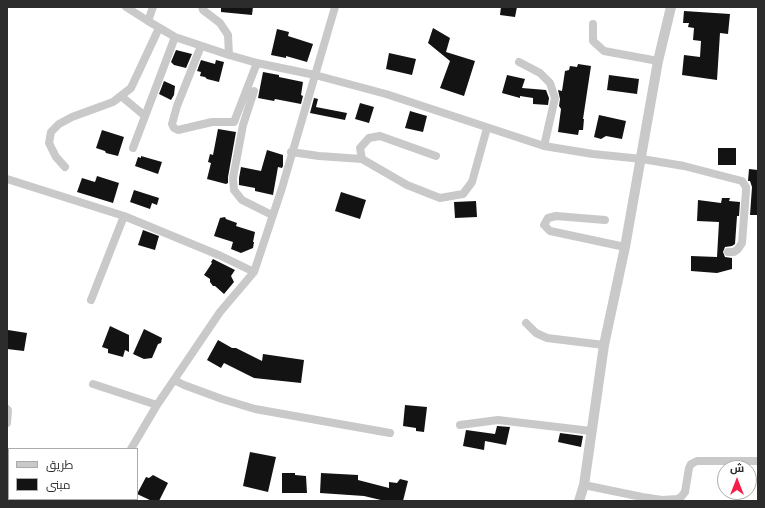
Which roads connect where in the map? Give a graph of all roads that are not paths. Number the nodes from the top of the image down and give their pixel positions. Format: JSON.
{"nodes":[{"id":1,"x":126,"y":7,"type":"edge"},
{"id":2,"x":153,"y":7,"type":"edge"},
{"id":3,"x":202,"y":7,"type":"edge"},
{"id":4,"x":335,"y":7,"type":"edge"},
{"id":5,"x":666,"y":7,"type":"edge"},
{"id":6,"x":671,"y":7,"type":"edge"},
{"id":7,"x":148,"y":21,"type":"junction"},
{"id":8,"x":594,"y":24,"type":"dead end"},
{"id":9,"x":159,"y":28,"type":"junction"},
{"id":10,"x":664,"y":32,"type":"junction"},
{"id":11,"x":175,"y":37,"type":"junction"},
{"id":12,"x":201,"y":46,"type":"junction"},
{"id":13,"x":229,"y":55,"type":"junction"},
{"id":14,"x":658,"y":61,"type":"junction"},
{"id":15,"x":519,"y":62,"type":"dead end"},
{"id":16,"x":257,"y":63,"type":"junction"},
{"id":17,"x":315,"y":75,"type":"junction"},
{"id":18,"x":254,"y":91,"type":"dead end"},
{"id":19,"x":121,"y":96,"type":"junction"},
{"id":20,"x":145,"y":116,"type":"junction"},
{"id":21,"x":487,"y":128,"type":"junction"},
{"id":22,"x":544,"y":146,"type":"junction"},
{"id":23,"x":133,"y":148,"type":"dead end"},
{"id":24,"x":291,"y":152,"type":"junction"},
{"id":25,"x":436,"y":156,"type":"dead end"},
{"id":26,"x":642,"y":158,"type":"junction"},
{"id":27,"x":362,"y":159,"type":"junction"},
{"id":28,"x":65,"y":167,"type":"dead end"},
{"id":29,"x":7,"y":178,"type":"edge"},
{"id":30,"x":272,"y":215,"type":"junction"},
{"id":31,"x":124,"y":216,"type":"junction"},
{"id":32,"x":605,"y":220,"type":"dead end"},
{"id":33,"x":625,"y":246,"type":"junction"},
{"id":34,"x":728,"y":252,"type":"dead end"},
{"id":35,"x":254,"y":272,"type":"junction"},
{"id":36,"x":91,"y":300,"type":"dead end"},
{"id":37,"x":526,"y":323,"type":"dead end"},
{"id":38,"x":604,"y":346,"type":"junction"},
{"id":39,"x":174,"y":380,"type":"junction"},
{"id":40,"x":94,"y":384,"type":"dead end"},
{"id":41,"x":157,"y":406,"type":"junction"},
{"id":42,"x":7,"y":410,"type":"edge"},
{"id":43,"x":7,"y":423,"type":"edge"},
{"id":44,"x":460,"y":425,"type":"dead end"},
{"id":45,"x":592,"y":431,"type":"junction"},
{"id":46,"x":390,"y":433,"type":"dead end"},
{"id":47,"x":132,"y":448,"type":"edge"},
{"id":48,"x":758,"y":461,"type":"edge"},
{"id":49,"x":584,"y":485,"type":"junction"},
{"id":50,"x":579,"y":501,"type":"edge"}],
"edges":[{"from":1,"to":7,"type":"street"},
{"from":2,"to":7,"type":"street"},
{"from":3,"to":13,"type":"street"},
{"from":4,"to":17,"type":"street"},
{"from":5,"to":10,"type":"street"},
{"from":6,"to":10,"type":"street"},
{"from":7,"to":9,"type":"street"},
{"from":8,"to":14,"type":"street"},
{"from":9,"to":11,"type":"street"},
{"from":9,"to":19,"type":"street"},
{"from":10,"to":14,"type":"street"},
{"from":11,"to":12,"type":"street"},
{"from":11,"to":20,"type":"street"},
{"from":12,"to":13,"type":"street"},
{"from":12,"to":16,"type":"street"},
{"from":13,"to":16,"type":"street"},
{"from":14,"to":26,"type":"street"},
{"from":15,"to":22,"type":"street"},
{"from":16,"to":17,"type":"street"},
{"from":17,"to":21,"type":"street"},
{"from":17,"to":24,"type":"street"},
{"from":18,"to":30,"type":"street"},
{"from":19,"to":20,"type":"street"},
{"from":19,"to":28,"type":"street"},
{"from":20,"to":23,"type":"street"},
{"from":21,"to":22,"type":"street"},
{"from":21,"to":27,"type":"street"},
{"from":22,"to":26,"type":"street"},
{"from":24,"to":27,"type":"street"},
{"from":24,"to":30,"type":"street"},
{"from":25,"to":27,"type":"street"},
{"from":26,"to":33,"type":"street"},
{"from":26,"to":34,"type":"street"},
{"from":29,"to":31,"type":"street"},
{"from":30,"to":35,"type":"street"},
{"from":31,"to":35,"type":"street"},
{"from":31,"to":36,"type":"street"},
{"from":32,"to":33,"type":"street"},
{"from":33,"to":38,"type":"street"},
{"from":35,"to":39,"type":"street"},
{"from":37,"to":38,"type":"street"},
{"from":38,"to":45,"type":"street"},
{"from":39,"to":41,"type":"street"},
{"from":39,"to":46,"type":"street"},
{"from":40,"to":41,"type":"street"},
{"from":41,"to":47,"type":"street"},
{"from":42,"to":43,"type":"street"},
{"from":44,"to":45,"type":"street"},
{"from":45,"to":49,"type":"street"},
{"from":48,"to":49,"type":"street"},
{"from":49,"to":50,"type":"street"}]}
